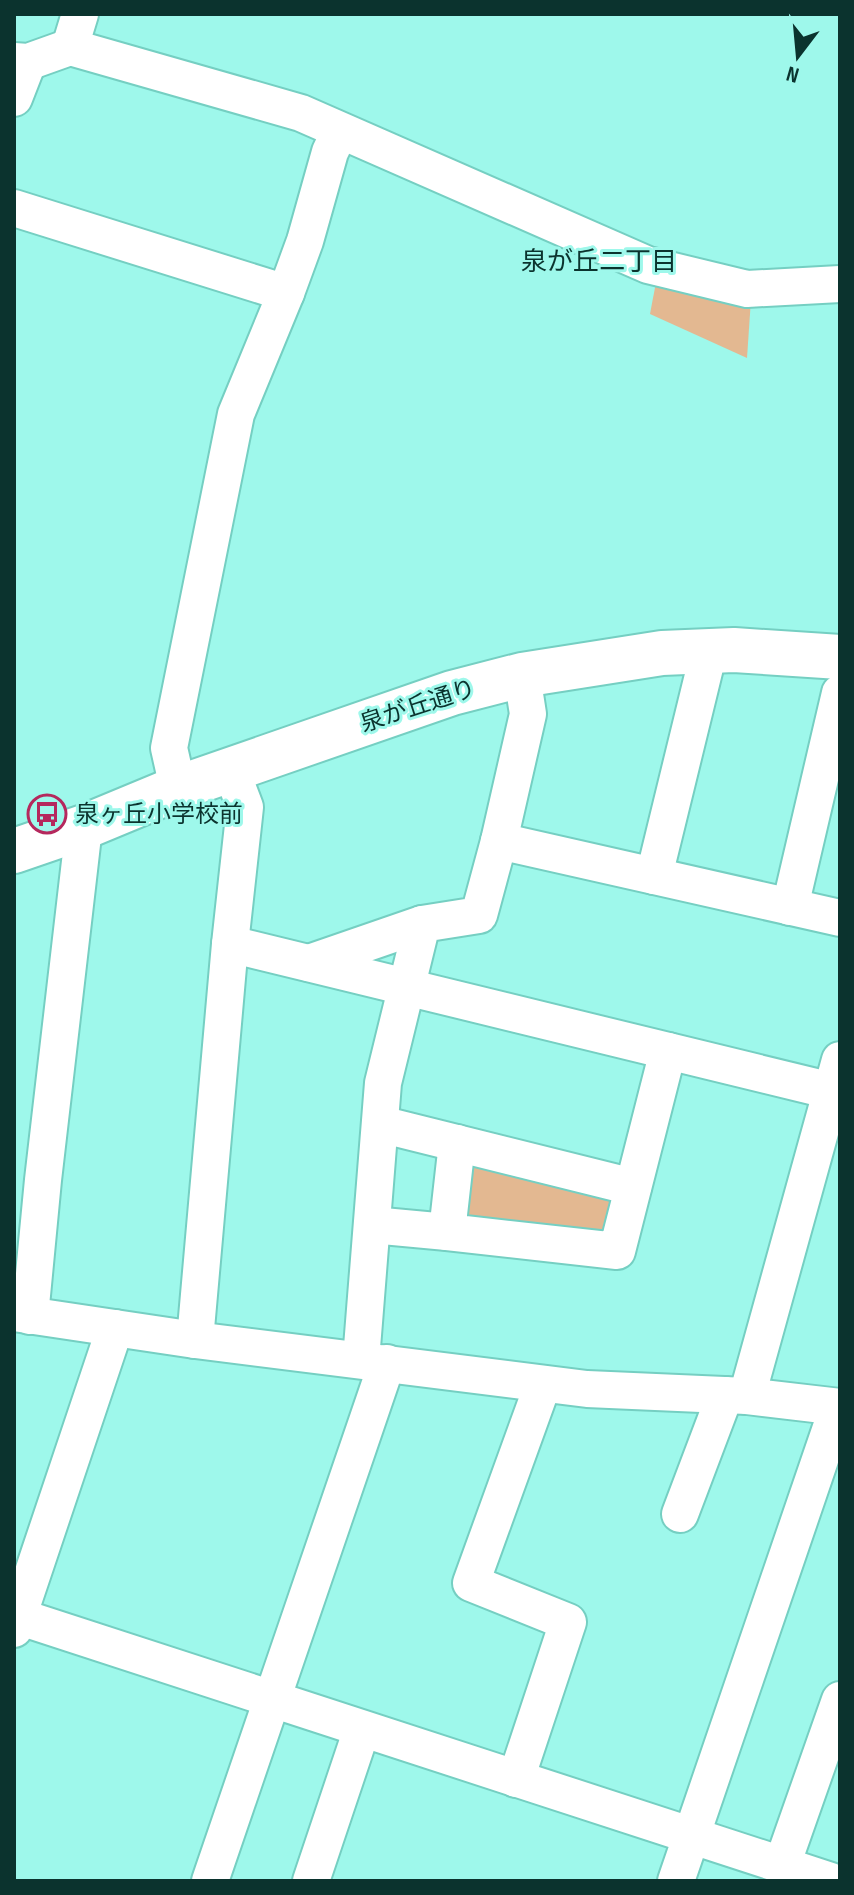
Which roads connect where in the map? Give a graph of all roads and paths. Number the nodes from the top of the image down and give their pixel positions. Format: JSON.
{"nodes":[{"id":1,"x":75,"y":30,"type":"edge"},
{"id":2,"x":21,"y":61,"type":"edge"},
{"id":3,"x":14,"y":98,"type":"edge"},
{"id":4,"x":340,"y":131,"type":"junction"},
{"id":5,"x":14,"y":208,"type":"edge"},
{"id":6,"x":840,"y":284,"type":"edge"},
{"id":7,"x":286,"y":293,"type":"junction"},
{"id":8,"x":709,"y":651,"type":"junction"},
{"id":9,"x":840,"y":657,"type":"edge"},
{"id":10,"x":522,"y":675,"type":"junction"},
{"id":11,"x":840,"y":693,"type":"edge"},
{"id":12,"x":231,"y":770,"type":"junction"},
{"id":13,"x":178,"y":788,"type":"junction"},
{"id":14,"x":84,"y":827,"type":"junction"},
{"id":15,"x":499,"y":841,"type":"junction"},
{"id":16,"x":14,"y":851,"type":"edge"},
{"id":17,"x":654,"y":876,"type":"junction"},
{"id":18,"x":790,"y":907,"type":"junction"},
{"id":19,"x":840,"y":918,"type":"edge"},
{"id":20,"x":422,"y":924,"type":"junction"},
{"id":21,"x":230,"y":944,"type":"junction"},
{"id":22,"x":309,"y":963,"type":"junction"},
{"id":23,"x":405,"y":986,"type":"junction"},
{"id":24,"x":668,"y":1051,"type":"junction"},
{"id":25,"x":835,"y":1091,"type":"edge"},
{"id":26,"x":380,"y":1124,"type":"junction"},
{"id":27,"x":457,"y":1143,"type":"junction"},
{"id":28,"x":43,"y":1180,"type":"junction"},
{"id":29,"x":633,"y":1187,"type":"junction"},
{"id":30,"x":14,"y":1215,"type":"edge"},
{"id":31,"x":372,"y":1225,"type":"junction"},
{"id":32,"x":447,"y":1232,"type":"junction"},
{"id":33,"x":22,"y":1315,"type":"edge"},
{"id":34,"x":115,"y":1328,"type":"junction"},
{"id":35,"x":195,"y":1340,"type":"junction"},
{"id":36,"x":374,"y":1362,"type":"junction"},
{"id":37,"x":543,"y":1384,"type":"junction"},
{"id":38,"x":736,"y":1396,"type":"junction"},
{"id":39,"x":839,"y":1407,"type":"edge"},
{"id":40,"x":680,"y":1514,"type":"dead end"},
{"id":41,"x":15,"y":1620,"type":"edge"},
{"id":42,"x":272,"y":1699,"type":"junction"},
{"id":43,"x":840,"y":1700,"type":"edge"},
{"id":44,"x":362,"y":1729,"type":"junction"},
{"id":45,"x":516,"y":1779,"type":"junction"},
{"id":46,"x":691,"y":1835,"type":"junction"},
{"id":47,"x":782,"y":1865,"type":"junction"},
{"id":48,"x":210,"y":1881,"type":"edge"},
{"id":49,"x":311,"y":1881,"type":"edge"},
{"id":50,"x":676,"y":1881,"type":"edge"},
{"id":51,"x":831,"y":1881,"type":"edge"}],
"edges":[{"from":1,"to":2,"type":"street"},
{"from":1,"to":4,"type":"street"},
{"from":2,"to":3,"type":"street"},
{"from":4,"to":6,"type":"street"},
{"from":4,"to":7,"type":"street"},
{"from":5,"to":7,"type":"street"},
{"from":7,"to":13,"type":"street"},
{"from":8,"to":9,"type":"street","name":"泉が丘通り"},
{"from":8,"to":10,"type":"street","name":"泉が丘通り"},
{"from":8,"to":17,"type":"street"},
{"from":10,"to":12,"type":"street","name":"泉が丘通り"},
{"from":10,"to":15,"type":"street"},
{"from":11,"to":18,"type":"street"},
{"from":12,"to":13,"type":"street","name":"泉が丘通り"},
{"from":12,"to":21,"type":"street"},
{"from":13,"to":14,"type":"street","name":"泉が丘通り"},
{"from":14,"to":16,"type":"street","name":"泉が丘通り"},
{"from":14,"to":28,"type":"street"},
{"from":15,"to":17,"type":"street"},
{"from":15,"to":20,"type":"street"},
{"from":17,"to":18,"type":"street"},
{"from":18,"to":19,"type":"street"},
{"from":20,"to":22,"type":"street"},
{"from":20,"to":23,"type":"street"},
{"from":21,"to":22,"type":"street"},
{"from":21,"to":35,"type":"street"},
{"from":22,"to":23,"type":"street"},
{"from":23,"to":24,"type":"street"},
{"from":23,"to":26,"type":"street"},
{"from":24,"to":25,"type":"street"},
{"from":24,"to":29,"type":"street"},
{"from":25,"to":38,"type":"street"},
{"from":26,"to":27,"type":"street"},
{"from":26,"to":31,"type":"street"},
{"from":27,"to":29,"type":"street"},
{"from":27,"to":32,"type":"street"},
{"from":28,"to":30,"type":"street"},
{"from":28,"to":33,"type":"street"},
{"from":29,"to":32,"type":"street"},
{"from":31,"to":32,"type":"street"},
{"from":31,"to":36,"type":"street"},
{"from":33,"to":34,"type":"street"},
{"from":34,"to":35,"type":"street"},
{"from":34,"to":41,"type":"street"},
{"from":35,"to":36,"type":"street"},
{"from":36,"to":37,"type":"street"},
{"from":36,"to":42,"type":"street"},
{"from":37,"to":38,"type":"street"},
{"from":37,"to":45,"type":"street"},
{"from":38,"to":39,"type":"street"},
{"from":38,"to":40,"type":"street"},
{"from":39,"to":46,"type":"street"},
{"from":41,"to":42,"type":"street"},
{"from":42,"to":44,"type":"street"},
{"from":42,"to":48,"type":"street"},
{"from":43,"to":47,"type":"street"},
{"from":44,"to":45,"type":"street"},
{"from":44,"to":49,"type":"street"},
{"from":45,"to":46,"type":"street"},
{"from":46,"to":47,"type":"street"},
{"from":46,"to":50,"type":"street"},
{"from":47,"to":51,"type":"street"}]}
